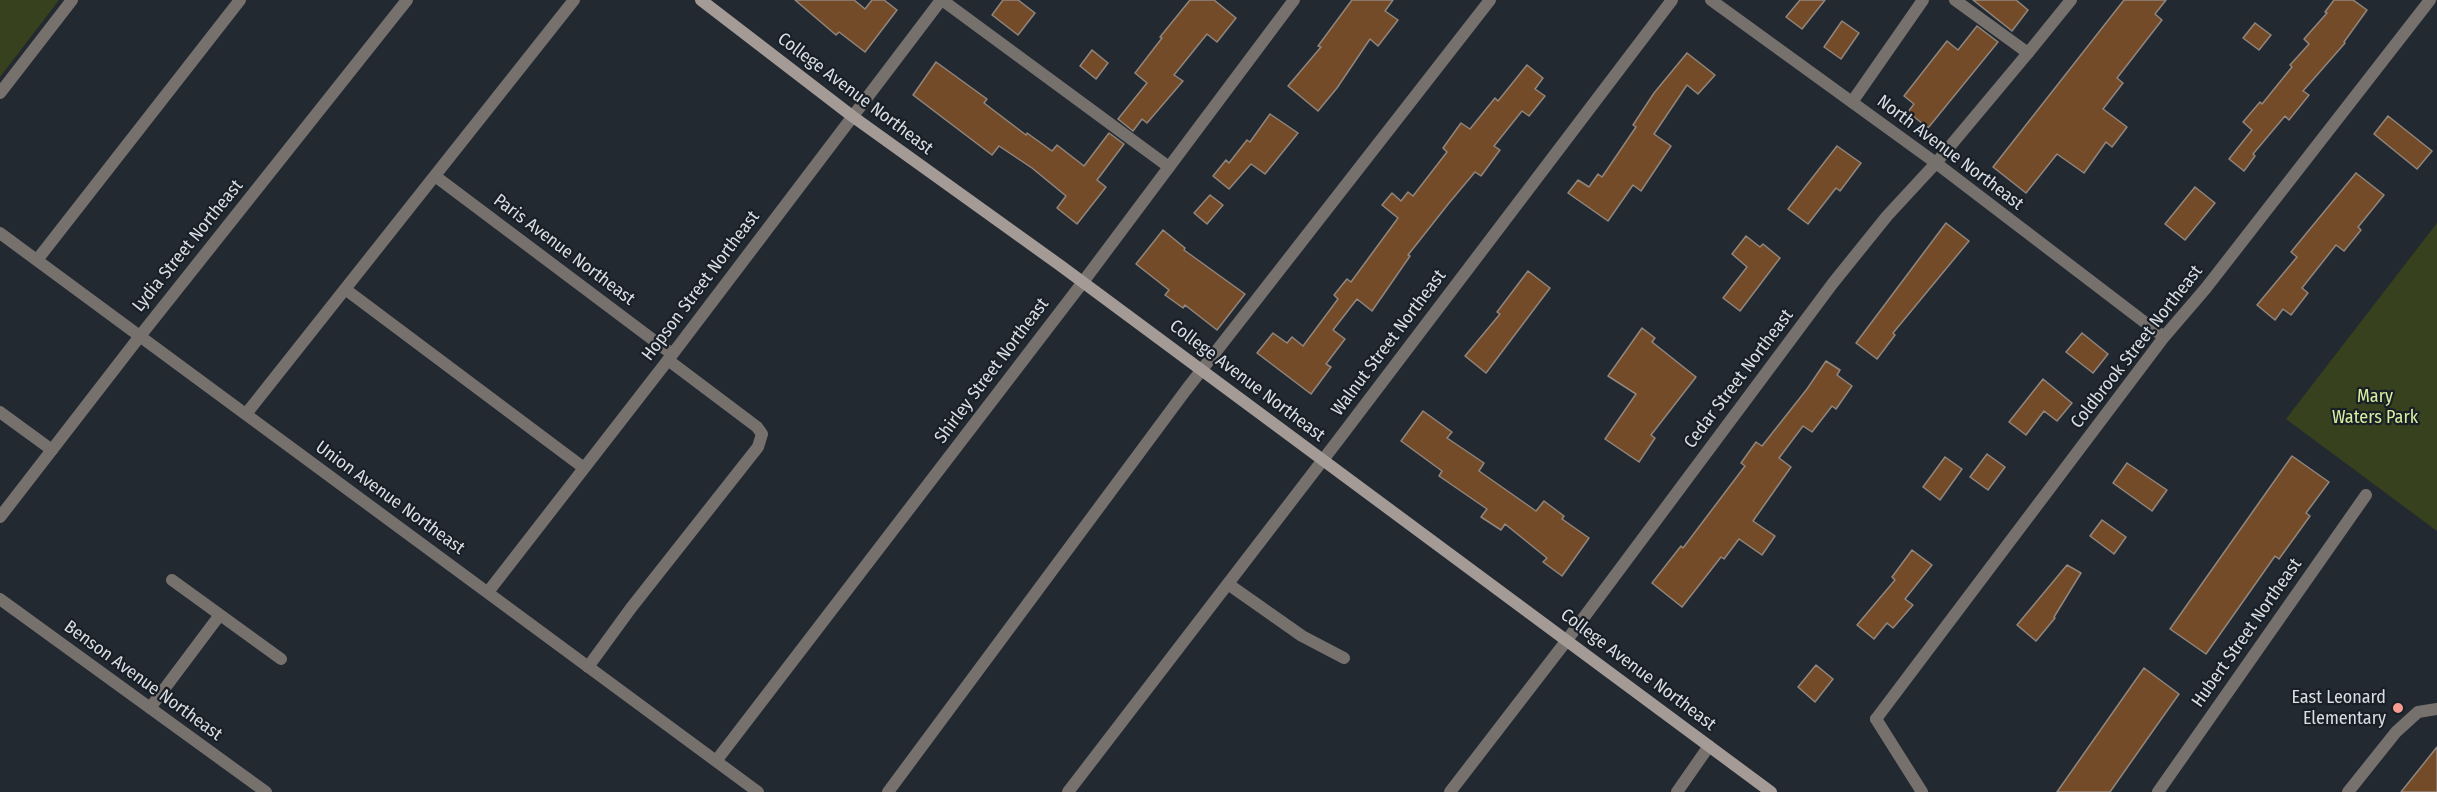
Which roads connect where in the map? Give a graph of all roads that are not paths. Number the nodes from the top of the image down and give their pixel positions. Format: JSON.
{"nodes":[{"id":1,"x":72,"y":0,"type":"edge"},
{"id":2,"x":240,"y":0,"type":"edge"},
{"id":3,"x":407,"y":0,"type":"edge"},
{"id":4,"x":574,"y":0,"type":"edge"},
{"id":5,"x":701,"y":0,"type":"edge"},
{"id":6,"x":941,"y":0,"type":"edge"},
{"id":7,"x":1294,"y":0,"type":"edge"},
{"id":8,"x":1490,"y":0,"type":"edge"},
{"id":9,"x":1672,"y":0,"type":"edge"},
{"id":10,"x":1711,"y":0,"type":"edge"},
{"id":11,"x":1923,"y":0,"type":"edge"},
{"id":12,"x":1955,"y":0,"type":"edge"},
{"id":13,"x":2071,"y":0,"type":"edge"},
{"id":14,"x":2430,"y":0,"type":"edge"},
{"id":15,"x":2028,"y":53,"type":"junction"},
{"id":16,"x":0,"y":93,"type":"edge"},
{"id":17,"x":1852,"y":102,"type":"junction"},
{"id":18,"x":852,"y":116,"type":"junction"},
{"id":19,"x":1936,"y":163,"type":"junction"},
{"id":20,"x":1169,"y":167,"type":"junction"},
{"id":21,"x":435,"y":176,"type":"junction"},
{"id":22,"x":0,"y":233,"type":"edge"},
{"id":23,"x":37,"y":260,"type":"junction"},
{"id":24,"x":1083,"y":282,"type":"junction"},
{"id":25,"x":345,"y":289,"type":"junction"},
{"id":26,"x":140,"y":336,"type":"junction"},
{"id":27,"x":2164,"y":337,"type":"junction"},
{"id":28,"x":670,"y":357,"type":"junction"},
{"id":29,"x":1201,"y":370,"type":"junction"},
{"id":30,"x":0,"y":412,"type":"edge"},
{"id":31,"x":246,"y":414,"type":"junction"},
{"id":32,"x":52,"y":450,"type":"junction"},
{"id":33,"x":1323,"y":460,"type":"junction"},
{"id":34,"x":584,"y":468,"type":"junction"},
{"id":35,"x":2366,"y":495,"type":"dead end"},
{"id":36,"x":0,"y":517,"type":"edge"},
{"id":37,"x":172,"y":580,"type":"dead end"},
{"id":38,"x":1228,"y":584,"type":"junction"},
{"id":39,"x":488,"y":592,"type":"junction"},
{"id":40,"x":0,"y":599,"type":"edge"},
{"id":41,"x":219,"y":616,"type":"junction"},
{"id":42,"x":1567,"y":640,"type":"junction"},
{"id":43,"x":1344,"y":658,"type":"dead end"},
{"id":44,"x":281,"y":659,"type":"dead end"},
{"id":45,"x":588,"y":667,"type":"junction"},
{"id":46,"x":150,"y":708,"type":"junction"},
{"id":47,"x":2437,"y":709,"type":"edge"},
{"id":48,"x":1710,"y":746,"type":"junction"},
{"id":49,"x":716,"y":761,"type":"junction"},
{"id":50,"x":266,"y":792,"type":"edge"},
{"id":51,"x":758,"y":792,"type":"edge"},
{"id":52,"x":888,"y":792,"type":"edge"},
{"id":53,"x":1068,"y":792,"type":"edge"},
{"id":54,"x":1450,"y":792,"type":"edge"},
{"id":55,"x":1677,"y":792,"type":"edge"},
{"id":56,"x":1772,"y":792,"type":"edge"},
{"id":57,"x":1922,"y":792,"type":"edge"},
{"id":58,"x":2158,"y":792,"type":"edge"},
{"id":59,"x":2348,"y":792,"type":"edge"}],
"edges":[{"from":1,"to":16,"type":"street"},
{"from":2,"to":23,"type":"street"},
{"from":3,"to":26,"type":"street","name":"Lydia Street Northeast"},
{"from":4,"to":21,"type":"street"},
{"from":5,"to":18,"type":"main road","name":"College Avenue Northeast"},
{"from":6,"to":18,"type":"street","name":"Hopson Street Northeast"},
{"from":6,"to":20,"type":"street"},
{"from":7,"to":20,"type":"street","name":"Shirley Street Northeast"},
{"from":8,"to":29,"type":"street"},
{"from":9,"to":33,"type":"street","name":"Walnut Street Northeast"},
{"from":10,"to":17,"type":"street","name":"North Avenue Northeast"},
{"from":11,"to":17,"type":"street"},
{"from":12,"to":15,"type":"street"},
{"from":13,"to":15,"type":"street","name":"Cedar Street Northeast"},
{"from":14,"to":27,"type":"street","name":"Coldbrook Street Northeast"},
{"from":15,"to":19,"type":"street","name":"Cedar Street Northeast"},
{"from":17,"to":19,"type":"street","name":"North Avenue Northeast"},
{"from":18,"to":24,"type":"main road","name":"College Avenue Northeast"},
{"from":18,"to":28,"type":"street","name":"Hopson Street Northeast"},
{"from":19,"to":27,"type":"street","name":"North Avenue Northeast"},
{"from":19,"to":42,"type":"street","name":"Cedar Street Northeast"},
{"from":20,"to":24,"type":"street","name":"Shirley Street Northeast"},
{"from":21,"to":25,"type":"street"},
{"from":21,"to":28,"type":"street","name":"Paris Avenue Northeast"},
{"from":22,"to":23,"type":"street","name":"Union Avenue Northeast"},
{"from":23,"to":26,"type":"street","name":"Union Avenue Northeast"},
{"from":24,"to":29,"type":"main road","name":"College Avenue Northeast"},
{"from":24,"to":49,"type":"street","name":"Shirley Street Northeast"},
{"from":25,"to":31,"type":"street"},
{"from":25,"to":34,"type":"street"},
{"from":26,"to":31,"type":"street","name":"Union Avenue Northeast"},
{"from":26,"to":32,"type":"street","name":"Lydia Street Northeast"},
{"from":27,"to":57,"type":"street","name":"Coldbrook Street Northeast"},
{"from":28,"to":34,"type":"street","name":"Hopson Street Northeast"},
{"from":28,"to":45,"type":"street","name":"Paris Avenue Northeast"},
{"from":29,"to":33,"type":"main road","name":"College Avenue Northeast"},
{"from":29,"to":52,"type":"street"},
{"from":30,"to":32,"type":"street"},
{"from":31,"to":39,"type":"street","name":"Union Avenue Northeast"},
{"from":32,"to":36,"type":"street","name":"Lydia Street Northeast"},
{"from":33,"to":38,"type":"street","name":"Walnut Street Northeast"},
{"from":33,"to":42,"type":"main road","name":"College Avenue Northeast"},
{"from":34,"to":39,"type":"street","name":"Hopson Street Northeast"},
{"from":35,"to":58,"type":"street","name":"Hubert Street Northeast"},
{"from":37,"to":41,"type":"street"},
{"from":38,"to":43,"type":"street"},
{"from":38,"to":53,"type":"street","name":"Walnut Street Northeast"},
{"from":39,"to":45,"type":"street","name":"Union Avenue Northeast"},
{"from":40,"to":46,"type":"street","name":"Benson Avenue Northeast"},
{"from":41,"to":44,"type":"street"},
{"from":41,"to":46,"type":"street"},
{"from":42,"to":48,"type":"main road","name":"College Avenue Northeast"},
{"from":42,"to":54,"type":"street","name":"Cedar Street Northeast"},
{"from":45,"to":49,"type":"street","name":"Union Avenue Northeast"},
{"from":46,"to":50,"type":"street","name":"Benson Avenue Northeast"},
{"from":47,"to":59,"type":"street"},
{"from":48,"to":55,"type":"street"},
{"from":48,"to":56,"type":"main road","name":"College Avenue Northeast"},
{"from":49,"to":51,"type":"street","name":"Union Avenue Northeast"}]}
